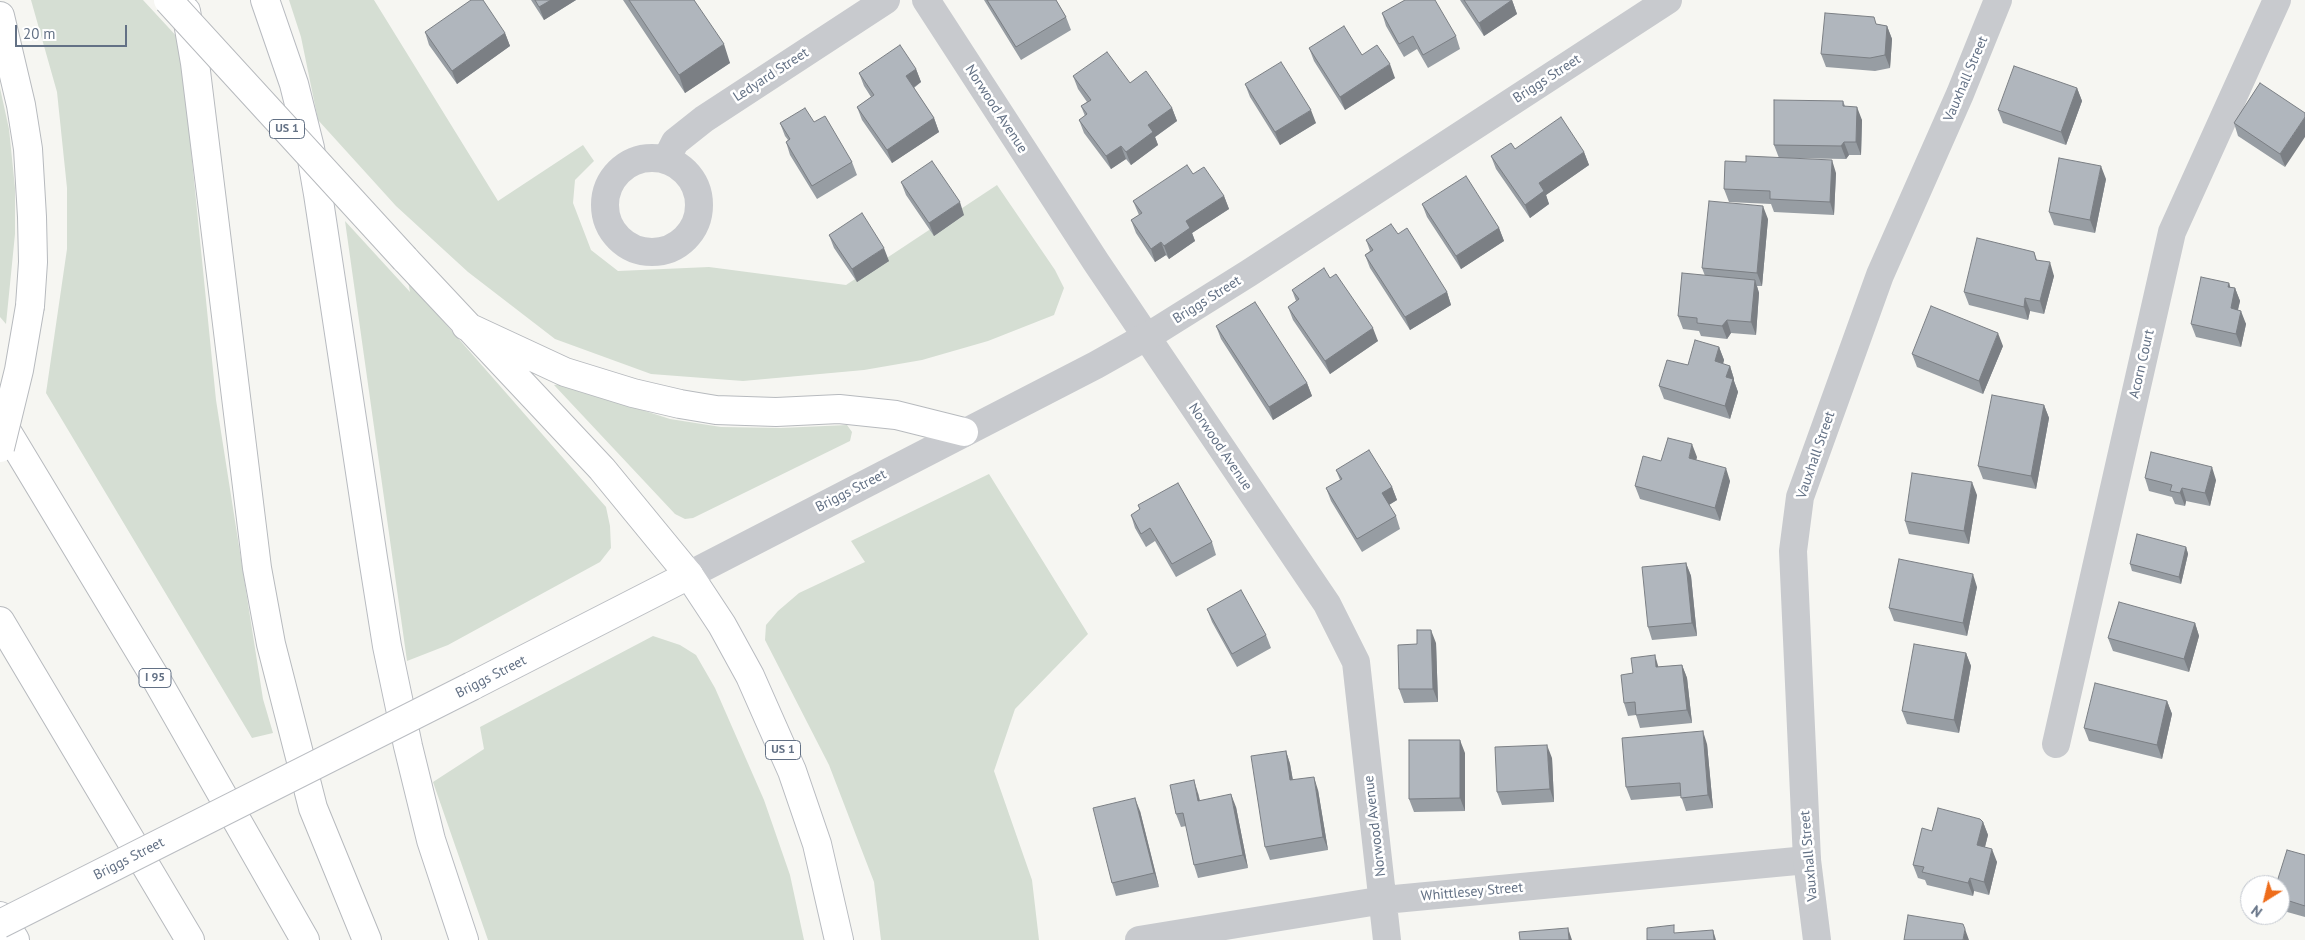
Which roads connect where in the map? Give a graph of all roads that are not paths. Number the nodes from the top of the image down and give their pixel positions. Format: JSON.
{"nodes":[{"id":1,"x":168,"y":0,"type":"edge"},
{"id":2,"x":184,"y":0,"type":"edge"},
{"id":3,"x":265,"y":0,"type":"edge"},
{"id":4,"x":886,"y":0,"type":"edge"},
{"id":5,"x":926,"y":0,"type":"edge"},
{"id":6,"x":1668,"y":0,"type":"edge"},
{"id":7,"x":1998,"y":0,"type":"edge"},
{"id":8,"x":2276,"y":0,"type":"edge"},
{"id":9,"x":0,"y":16,"type":"edge"},
{"id":10,"x":666,"y":160,"type":"dead end"},
{"id":11,"x":466,"y":326,"type":"junction"},
{"id":12,"x":1146,"y":336,"type":"junction"},
{"id":13,"x":0,"y":420,"type":"edge"},
{"id":14,"x":964,"y":432,"type":"junction"},
{"id":15,"x":0,"y":448,"type":"edge"},
{"id":16,"x":689,"y":574,"type":"junction"},
{"id":17,"x":0,"y":621,"type":"edge"},
{"id":18,"x":2056,"y":744,"type":"dead end"},
{"id":19,"x":1807,"y":860,"type":"junction"},
{"id":20,"x":1384,"y":900,"type":"junction"},
{"id":21,"x":0,"y":916,"type":"edge"},
{"id":22,"x":0,"y":924,"type":"edge"},
{"id":23,"x":15,"y":940,"type":"edge"},
{"id":24,"x":190,"y":940,"type":"edge"},
{"id":25,"x":305,"y":940,"type":"edge"},
{"id":26,"x":367,"y":940,"type":"edge"},
{"id":27,"x":464,"y":940,"type":"edge"},
{"id":28,"x":839,"y":940,"type":"edge"},
{"id":29,"x":1138,"y":940,"type":"edge"},
{"id":30,"x":1387,"y":940,"type":"edge"},
{"id":31,"x":1817,"y":940,"type":"edge"}],
"edges":[{"from":1,"to":11,"type":"main road","number":"US 1","bridge":true},
{"from":2,"to":26,"type":"main road"},
{"from":3,"to":27,"type":"main road"},
{"from":4,"to":10,"type":"street","name":"Ledyard Street"},
{"from":5,"to":12,"type":"street","name":"Norwood Avenue"},
{"from":6,"to":12,"type":"street","name":"Briggs Street"},
{"from":7,"to":19,"type":"street","name":"Vauxhall Street"},
{"from":8,"to":18,"type":"street","name":"Acorn Court"},
{"from":9,"to":15,"type":"main road","bridge":true},
{"from":11,"to":14,"type":"main road"},
{"from":11,"to":16,"type":"main road","number":"US 1"},
{"from":12,"to":14,"type":"street","name":"Briggs Street"},
{"from":12,"to":20,"type":"street","name":"Norwood Avenue"},
{"from":13,"to":25,"type":"main road","number":"I 95"},
{"from":14,"to":16,"type":"street","name":"Briggs Street"},
{"from":16,"to":22,"type":"main road","name":"Briggs Street","bridge":true},
{"from":16,"to":28,"type":"main road","number":"US 1"},
{"from":17,"to":24,"type":"main road"},
{"from":19,"to":20,"type":"street","name":"Whittlesey Street"},
{"from":19,"to":31,"type":"street","name":"Vauxhall Street"},
{"from":20,"to":29,"type":"street","name":"Whittlesey Street"},
{"from":20,"to":30,"type":"street","name":"Norwood Avenue"},
{"from":21,"to":23,"type":"main road"}]}
